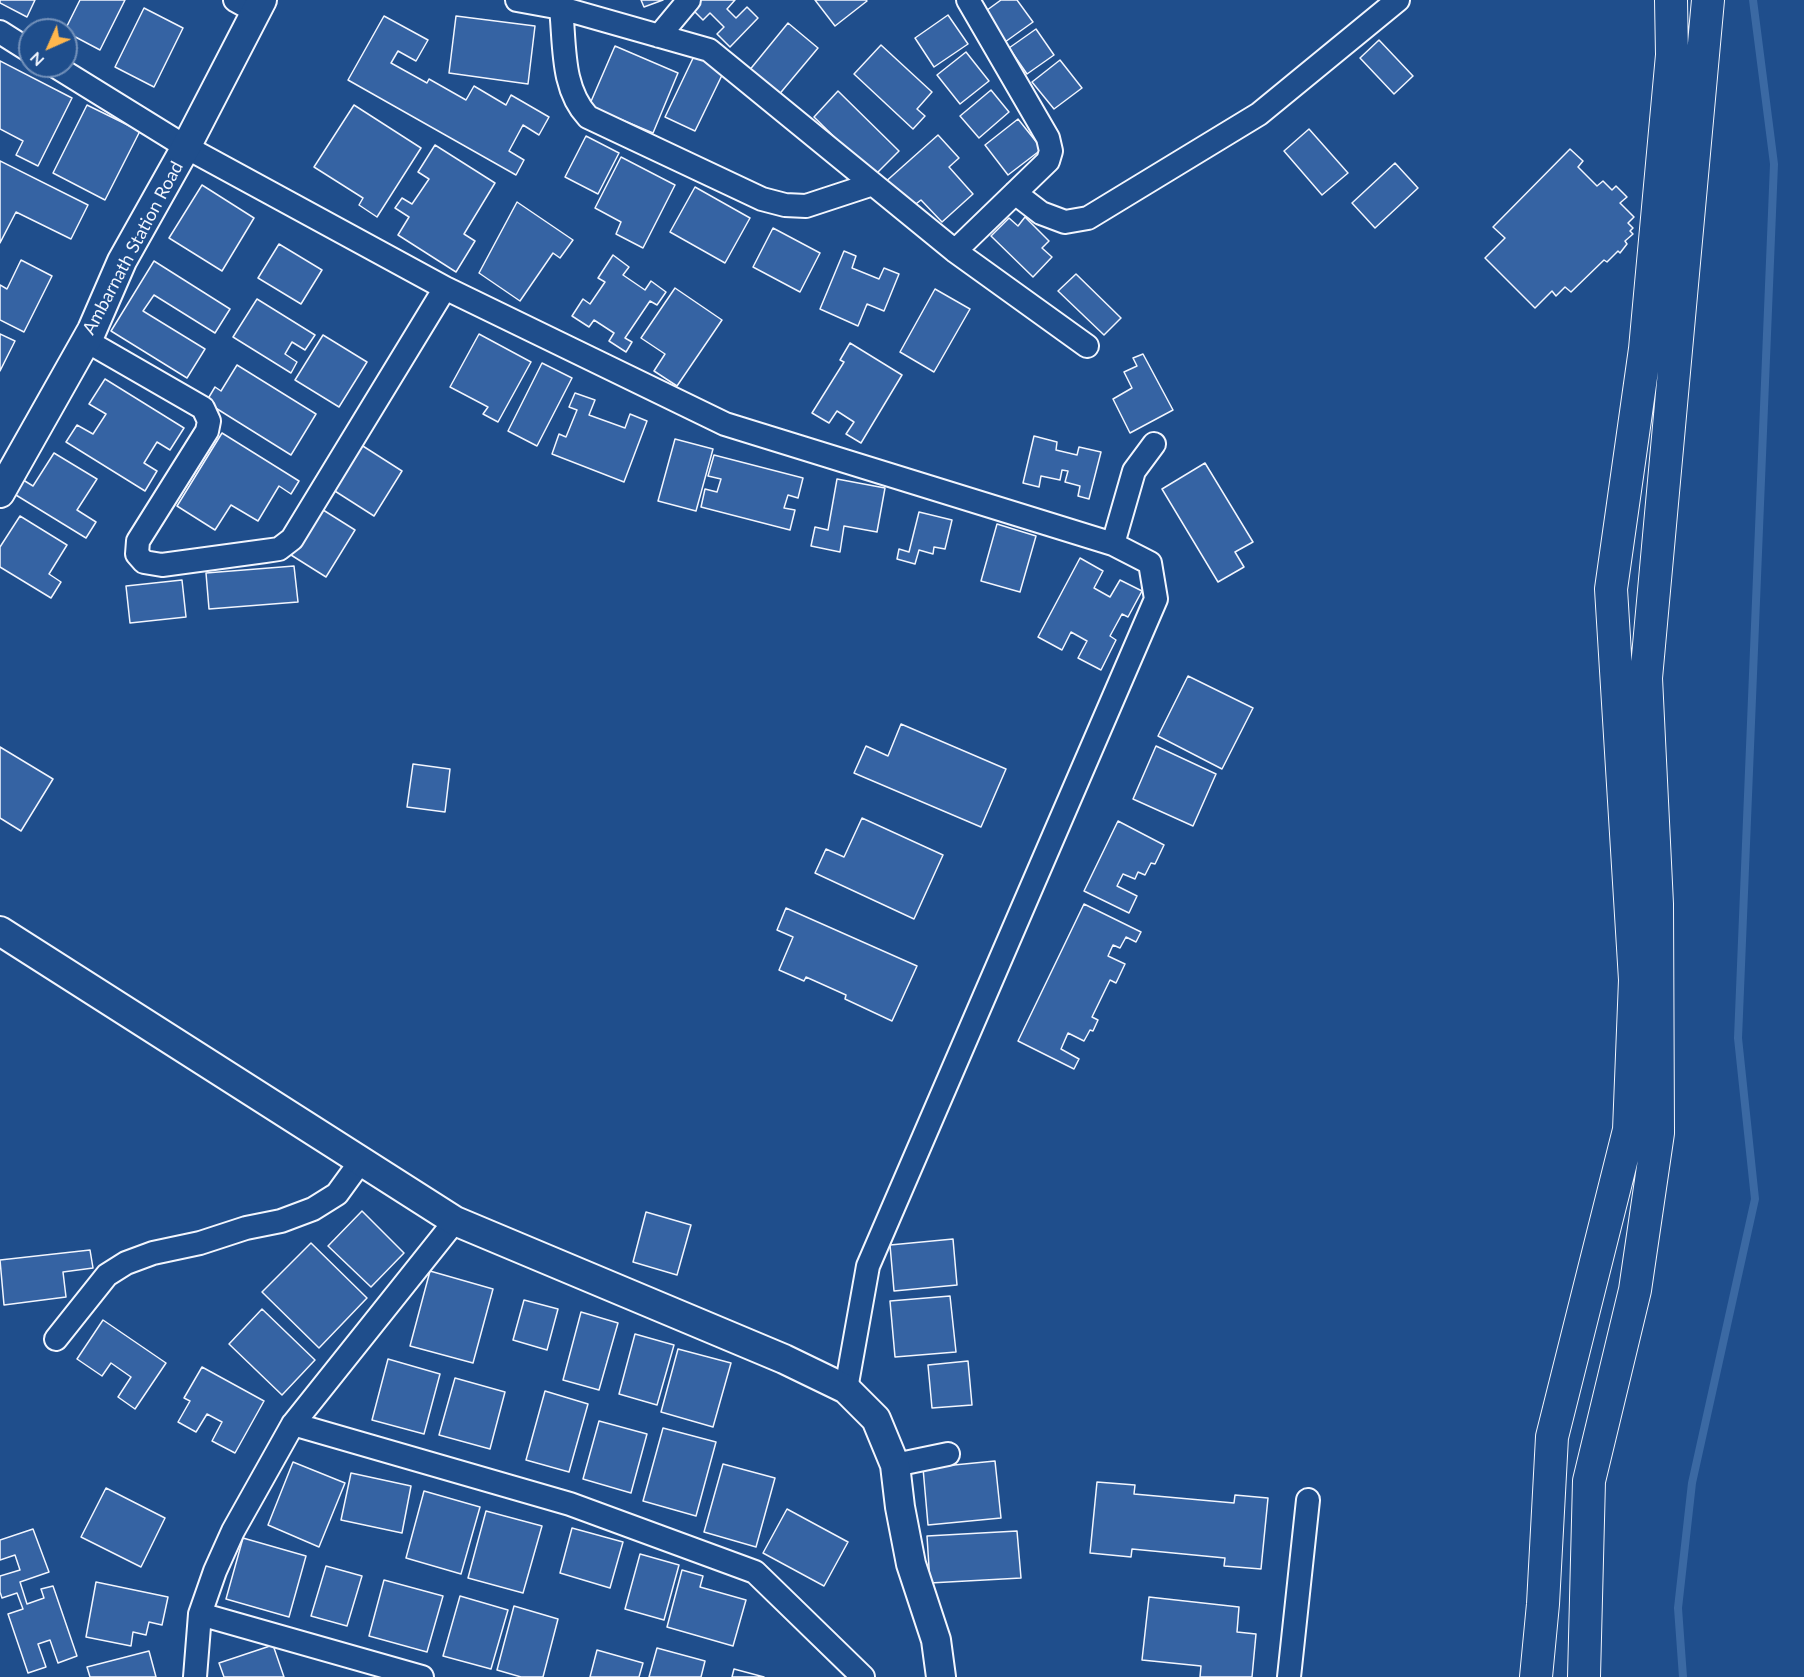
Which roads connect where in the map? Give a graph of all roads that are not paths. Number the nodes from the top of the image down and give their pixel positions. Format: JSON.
{"nodes":[{"id":1,"x":517,"y":0,"type":"edge"},
{"id":2,"x":689,"y":0,"type":"edge"},
{"id":3,"x":968,"y":0,"type":"edge"},
{"id":4,"x":1398,"y":0,"type":"edge"},
{"id":5,"x":1671,"y":0,"type":"edge"},
{"id":6,"x":1708,"y":0,"type":"edge"},
{"id":7,"x":251,"y":4,"type":"edge"},
{"id":8,"x":561,"y":8,"type":"junction"},
{"id":9,"x":0,"y":32,"type":"edge"},
{"id":10,"x":659,"y":36,"type":"junction"},
{"id":11,"x":18,"y":43,"type":"edge"},
{"id":12,"x":74,"y":78,"type":"edge"},
{"id":13,"x":186,"y":147,"type":"junction"},
{"id":14,"x":873,"y":184,"type":"junction"},
{"id":15,"x":1015,"y":193,"type":"junction"},
{"id":16,"x":955,"y":251,"type":"junction"},
{"id":17,"x":445,"y":288,"type":"junction"},
{"id":18,"x":85,"y":340,"type":"junction"},
{"id":19,"x":1087,"y":346,"type":"dead end"},
{"id":20,"x":1154,"y":444,"type":"dead end"},
{"id":21,"x":0,"y":494,"type":"edge"},
{"id":22,"x":1113,"y":544,"type":"junction"},
{"id":23,"x":0,"y":931,"type":"edge"},
{"id":24,"x":361,"y":1161,"type":"junction"},
{"id":25,"x":455,"y":1221,"type":"junction"},
{"id":26,"x":56,"y":1339,"type":"dead end"},
{"id":27,"x":846,"y":1389,"type":"junction"},
{"id":28,"x":293,"y":1424,"type":"junction"},
{"id":29,"x":948,"y":1454,"type":"dead end"},
{"id":30,"x":895,"y":1465,"type":"junction"},
{"id":31,"x":1308,"y":1500,"type":"dead end"},
{"id":32,"x":200,"y":1614,"type":"junction"},
{"id":33,"x":195,"y":1677,"type":"edge"},
{"id":34,"x":422,"y":1677,"type":"edge"},
{"id":35,"x":863,"y":1677,"type":"edge"},
{"id":36,"x":941,"y":1677,"type":"edge"},
{"id":37,"x":1289,"y":1677,"type":"edge"},
{"id":38,"x":1536,"y":1677,"type":"edge"},
{"id":39,"x":1584,"y":1677,"type":"edge"}],
"edges":[{"from":1,"to":8,"type":"street"},
{"from":2,"to":10,"type":"street"},
{"from":3,"to":15,"type":"street"},
{"from":4,"to":15,"type":"street"},
{"from":5,"to":38,"type":"main road"},
{"from":6,"to":39,"type":"main road"},
{"from":7,"to":13,"type":"street","name":"Ambarnath Station Road"},
{"from":8,"to":10,"type":"street"},
{"from":8,"to":14,"type":"street"},
{"from":9,"to":11,"type":"street"},
{"from":10,"to":14,"type":"street"},
{"from":12,"to":13,"type":"street"},
{"from":13,"to":17,"type":"street"},
{"from":13,"to":18,"type":"street","name":"Ambarnath Station Road"},
{"from":14,"to":16,"type":"street"},
{"from":15,"to":16,"type":"street"},
{"from":16,"to":19,"type":"street"},
{"from":17,"to":18,"type":"street"},
{"from":17,"to":22,"type":"street"},
{"from":18,"to":21,"type":"street","name":"Ambarnath Station Road"},
{"from":20,"to":22,"type":"street"},
{"from":22,"to":27,"type":"street"},
{"from":23,"to":24,"type":"street"},
{"from":24,"to":25,"type":"street"},
{"from":24,"to":26,"type":"street"},
{"from":25,"to":27,"type":"street"},
{"from":25,"to":28,"type":"street"},
{"from":27,"to":30,"type":"street"},
{"from":28,"to":32,"type":"street"},
{"from":28,"to":35,"type":"street"},
{"from":29,"to":30,"type":"street"},
{"from":30,"to":36,"type":"street"},
{"from":31,"to":37,"type":"street"},
{"from":32,"to":33,"type":"street"},
{"from":32,"to":34,"type":"street"}]}
